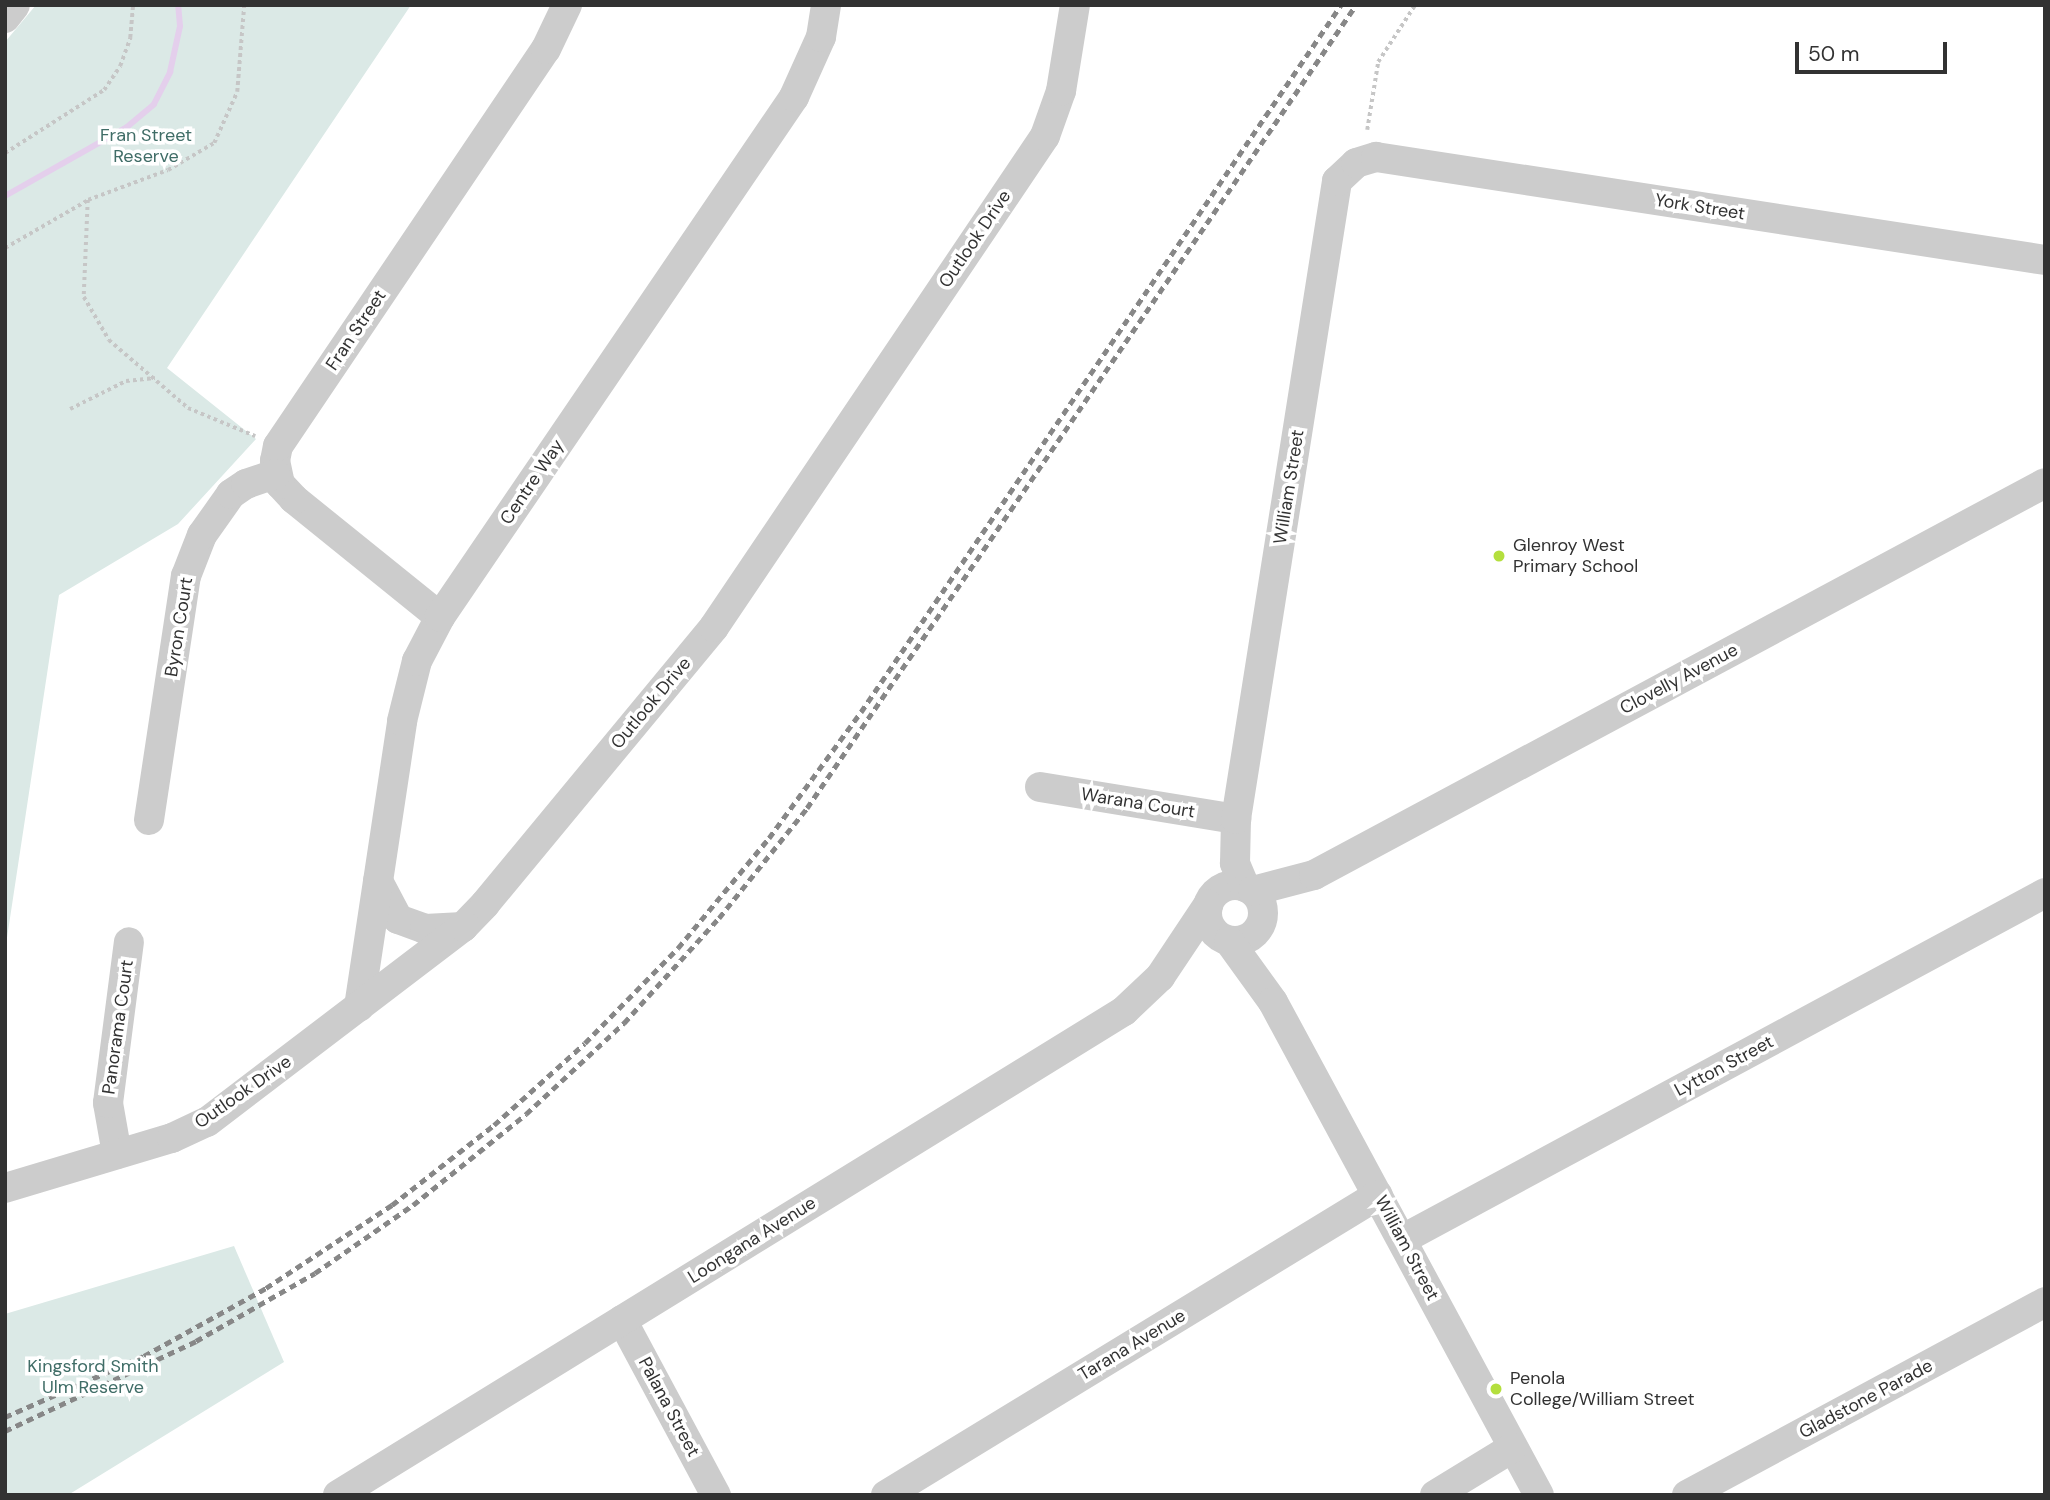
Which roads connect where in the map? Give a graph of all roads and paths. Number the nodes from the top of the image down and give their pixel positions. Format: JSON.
{"nodes":[{"id":1,"x":15,"y":5,"type":"edge"},
{"id":2,"x":132,"y":5,"type":"edge"},
{"id":3,"x":244,"y":5,"type":"edge"},
{"id":4,"x":567,"y":5,"type":"edge"},
{"id":5,"x":826,"y":5,"type":"edge"},
{"id":6,"x":1074,"y":5,"type":"edge"},
{"id":7,"x":1415,"y":5,"type":"edge"},
{"id":8,"x":5,"y":18,"type":"edge"},
{"id":9,"x":1367,"y":130,"type":"dead end"},
{"id":10,"x":5,"y":153,"type":"edge"},
{"id":11,"x":1356,"y":163,"type":"joint"},
{"id":12,"x":88,"y":200,"type":"junction"},
{"id":13,"x":5,"y":248,"type":"edge"},
{"id":14,"x":2045,"y":260,"type":"edge"},
{"id":15,"x":155,"y":378,"type":"junction"},
{"id":16,"x":70,"y":409,"type":"dead end"},
{"id":17,"x":261,"y":439,"type":"dead end"},
{"id":18,"x":275,"y":474,"type":"junction"},
{"id":19,"x":2045,"y":483,"type":"edge"},
{"id":20,"x":440,"y":617,"type":"junction"},
{"id":21,"x":1040,"y":787,"type":"dead end"},
{"id":22,"x":1236,"y":819,"type":"junction"},
{"id":23,"x":149,"y":820,"type":"dead end"},
{"id":24,"x":378,"y":881,"type":"junction"},
{"id":25,"x":2045,"y":893,"type":"edge"},
{"id":26,"x":1210,"y":901,"type":"junction"},
{"id":27,"x":1244,"y":917,"type":"junction"},
{"id":28,"x":463,"y":927,"type":"junction"},
{"id":29,"x":130,"y":942,"type":"dead end"},
{"id":30,"x":1160,"y":977,"type":"junction"},
{"id":31,"x":359,"y":1007,"type":"junction"},
{"id":32,"x":117,"y":1154,"type":"junction"},
{"id":33,"x":5,"y":1188,"type":"edge"},
{"id":34,"x":1378,"y":1195,"type":"junction"},
{"id":35,"x":1403,"y":1239,"type":"junction"},
{"id":36,"x":2045,"y":1303,"type":"edge"},
{"id":37,"x":622,"y":1320,"type":"junction"},
{"id":38,"x":1513,"y":1447,"type":"junction"},
{"id":39,"x":338,"y":1495,"type":"edge"},
{"id":40,"x":716,"y":1495,"type":"edge"},
{"id":41,"x":887,"y":1495,"type":"edge"},
{"id":42,"x":1435,"y":1495,"type":"edge"},
{"id":43,"x":1539,"y":1495,"type":"edge"},
{"id":44,"x":1687,"y":1495,"type":"edge"}],
"edges":[{"from":1,"to":8,"type":"street"},
{"from":2,"to":10,"type":"path"},
{"from":3,"to":12,"type":"path"},
{"from":4,"to":18,"type":"street","name":"Fran Street"},
{"from":5,"to":20,"type":"street","name":"Centre Way"},
{"from":6,"to":28,"type":"street","name":"Outlook Drive"},
{"from":7,"to":9,"type":"path"},
{"from":11,"to":14,"type":"street","name":"York Street"},
{"from":11,"to":22,"type":"street","name":"William Street"},
{"from":12,"to":13,"type":"path"},
{"from":12,"to":15,"type":"path"},
{"from":15,"to":16,"type":"path"},
{"from":15,"to":17,"type":"path"},
{"from":18,"to":20,"type":"street"},
{"from":18,"to":23,"type":"street","name":"Byron Court"},
{"from":19,"to":27,"type":"street","name":"Clovelly Avenue"},
{"from":20,"to":24,"type":"street","name":"Centre Way"},
{"from":21,"to":22,"type":"street","name":"Warana Court"},
{"from":22,"to":26,"type":"street","name":"William Street"},
{"from":22,"to":27,"type":"street","name":"William Street"},
{"from":24,"to":28,"type":"street"},
{"from":24,"to":31,"type":"street","name":"Centre Way"},
{"from":25,"to":35,"type":"street","name":"Lytton Street"},
{"from":26,"to":27,"type":"street"},
{"from":26,"to":27,"type":"street"},
{"from":26,"to":30,"type":"street","name":"Loongana Avenue"},
{"from":27,"to":30,"type":"street","name":"Loongana Avenue"},
{"from":27,"to":34,"type":"street","name":"William Street"},
{"from":28,"to":31,"type":"street","name":"Outlook Drive"},
{"from":29,"to":32,"type":"street","name":"Panorama Court"},
{"from":30,"to":37,"type":"street","name":"Loongana Avenue"},
{"from":31,"to":32,"type":"street","name":"Outlook Drive"},
{"from":32,"to":33,"type":"street","name":"Outlook Drive"},
{"from":34,"to":35,"type":"street","name":"William Street"},
{"from":34,"to":41,"type":"street","name":"Tarana Avenue"},
{"from":35,"to":38,"type":"street","name":"William Street"},
{"from":36,"to":44,"type":"street","name":"Gladstone Parade"},
{"from":37,"to":39,"type":"street","name":"Loongana Avenue"},
{"from":37,"to":40,"type":"street","name":"Palana Street"},
{"from":38,"to":42,"type":"street"},
{"from":38,"to":43,"type":"street","name":"William Street"}]}
